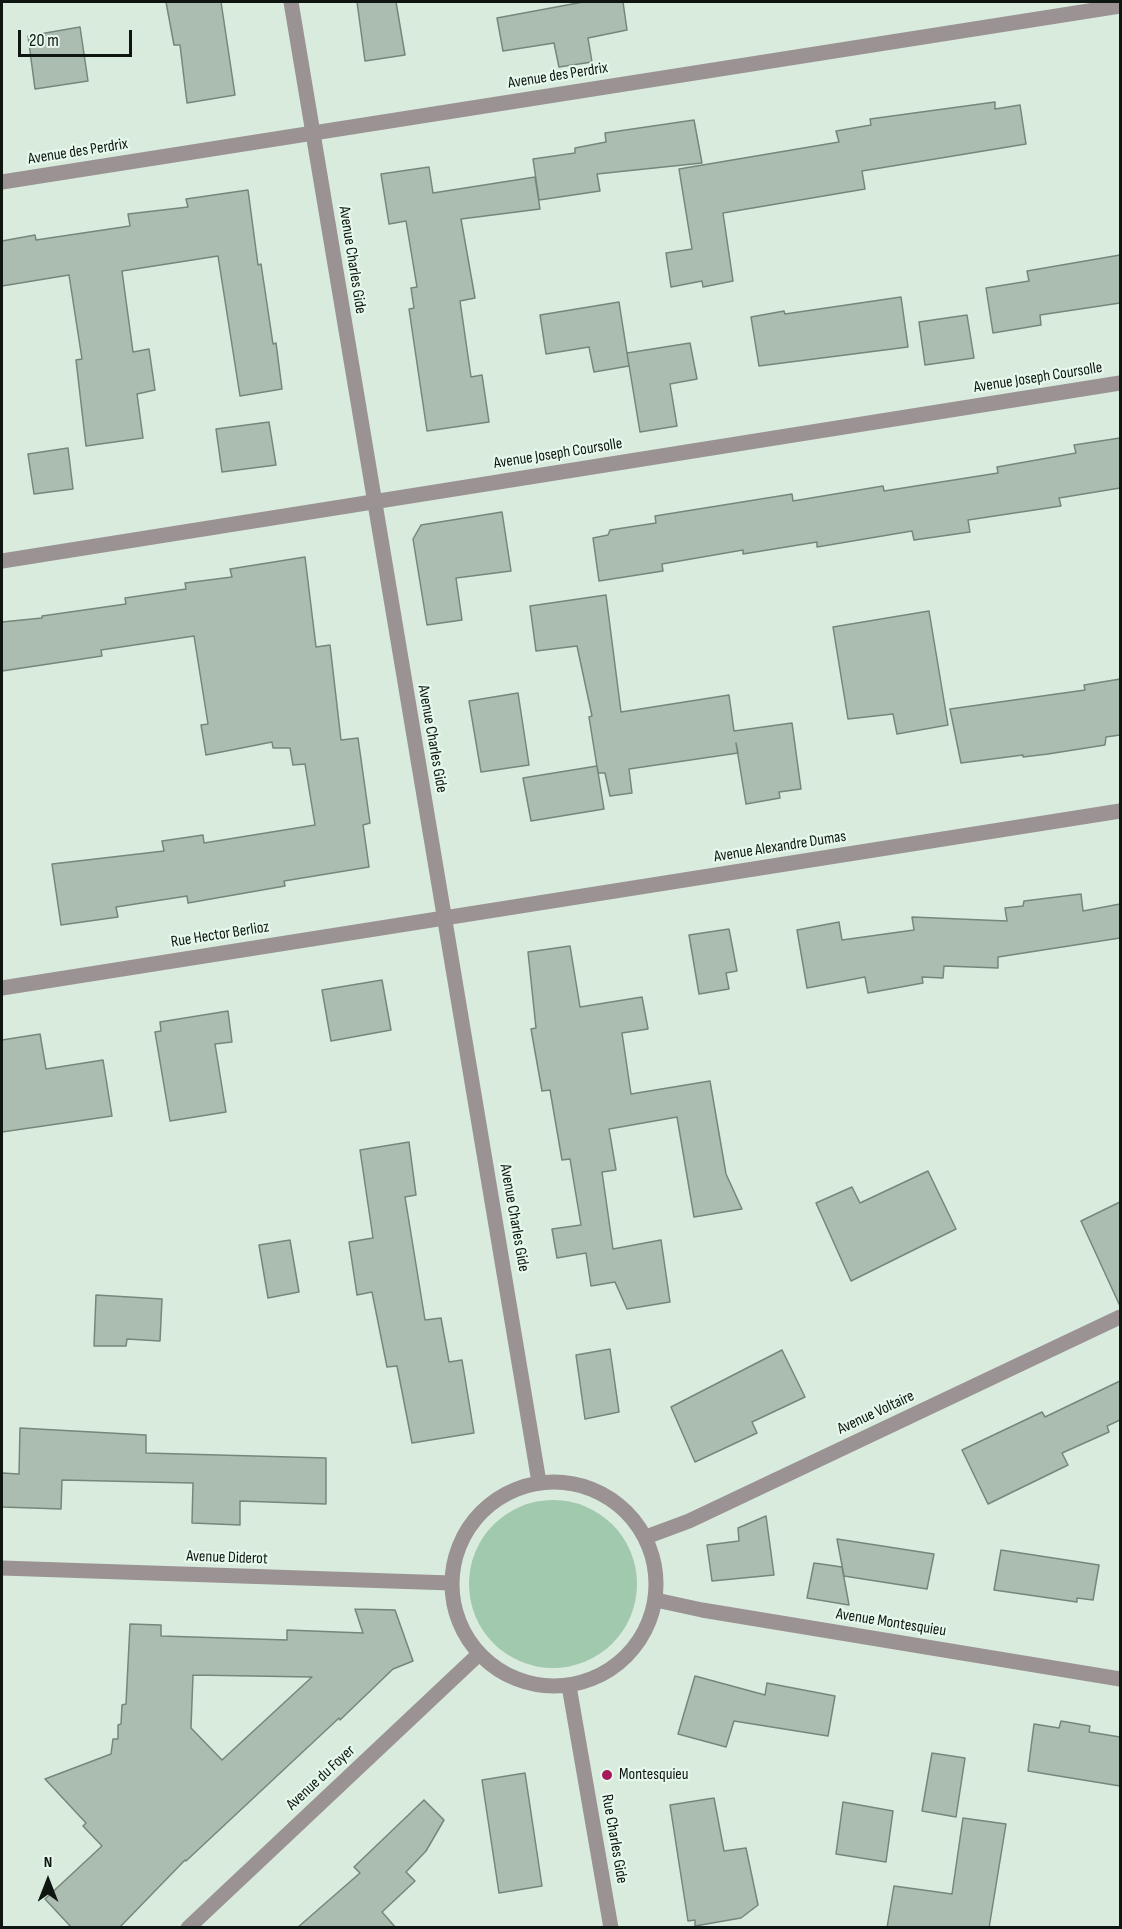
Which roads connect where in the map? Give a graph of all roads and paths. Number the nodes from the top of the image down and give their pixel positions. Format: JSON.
{"nodes":[{"id":1,"x":291,"y":2,"type":"edge"},
{"id":2,"x":1120,"y":6,"type":"edge"},
{"id":3,"x":313,"y":133,"type":"junction"},
{"id":4,"x":2,"y":182,"type":"edge"},
{"id":5,"x":1120,"y":383,"type":"edge"},
{"id":6,"x":374,"y":503,"type":"junction"},
{"id":7,"x":2,"y":561,"type":"edge"},
{"id":8,"x":1120,"y":811,"type":"edge"},
{"id":9,"x":445,"y":918,"type":"junction"},
{"id":10,"x":2,"y":988,"type":"edge"},
{"id":11,"x":1120,"y":1317,"type":"edge"},
{"id":12,"x":539,"y":1482,"type":"junction"},
{"id":13,"x":646,"y":1537,"type":"junction"},
{"id":14,"x":2,"y":1568,"type":"edge"},
{"id":15,"x":451,"y":1583,"type":"junction"},
{"id":16,"x":656,"y":1600,"type":"junction"},
{"id":17,"x":479,"y":1654,"type":"junction"},
{"id":18,"x":1120,"y":1679,"type":"edge"},
{"id":19,"x":569,"y":1686,"type":"junction"},
{"id":20,"x":188,"y":1928,"type":"edge"},
{"id":21,"x":611,"y":1928,"type":"edge"}],
"edges":[{"from":1,"to":3,"type":"street","name":"Avenue Charles Gide"},
{"from":2,"to":3,"type":"street","name":"Avenue des Perdrix"},
{"from":3,"to":4,"type":"street","name":"Avenue des Perdrix"},
{"from":3,"to":6,"type":"street","name":"Avenue Charles Gide"},
{"from":5,"to":6,"type":"street","name":"Avenue Joseph Coursolle"},
{"from":6,"to":7,"type":"street","name":"Avenue Joseph Coursolle"},
{"from":6,"to":9,"type":"street","name":"Avenue Charles Gide"},
{"from":8,"to":9,"type":"street","name":"Avenue Alexandre Dumas"},
{"from":9,"to":10,"type":"street","name":"Rue Hector Berlioz"},
{"from":9,"to":12,"type":"street","name":"Avenue Charles Gide"},
{"from":11,"to":13,"type":"street","name":"Avenue Voltaire"},
{"from":12,"to":13,"type":"street"},
{"from":12,"to":15,"type":"street"},
{"from":13,"to":16,"type":"street"},
{"from":14,"to":15,"type":"street","name":"Avenue Diderot"},
{"from":15,"to":17,"type":"street"},
{"from":16,"to":18,"type":"street","name":"Avenue Montesquieu"},
{"from":16,"to":19,"type":"street"},
{"from":17,"to":19,"type":"street"},
{"from":17,"to":20,"type":"street","name":"Avenue du Foyer"},
{"from":19,"to":21,"type":"street","name":"Rue Charles Gide"}]}
